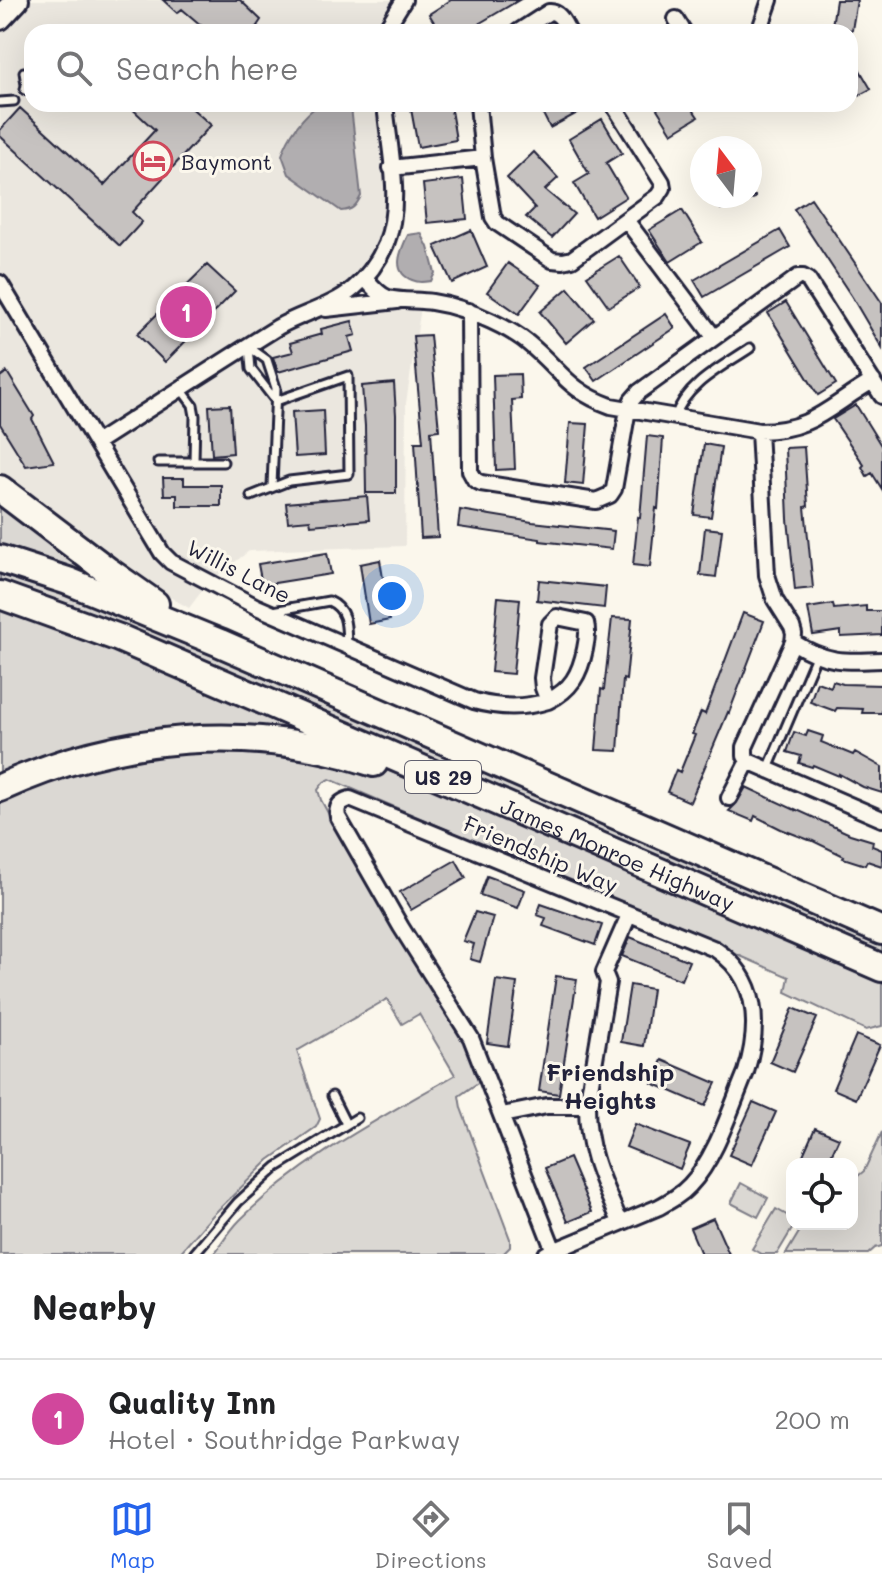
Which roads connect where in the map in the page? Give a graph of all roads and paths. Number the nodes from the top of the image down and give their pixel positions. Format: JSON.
{"nodes":[{"id":1,"x":17,"y":0,"type":"edge"},
{"id":2,"x":404,"y":0,"type":"edge"},
{"id":3,"x":770,"y":0,"type":"edge"},
{"id":4,"x":551,"y":6,"type":"edge"},
{"id":5,"x":0,"y":18,"type":"edge"},
{"id":6,"x":390,"y":24,"type":"edge"},
{"id":7,"x":530,"y":24,"type":"edge"},
{"id":8,"x":564,"y":24,"type":"edge"},
{"id":9,"x":762,"y":24,"type":"edge"},
{"id":10,"x":14,"y":101,"type":"dead end"},
{"id":11,"x":0,"y":102,"type":"edge"},
{"id":12,"x":386,"y":112,"type":"edge"},
{"id":13,"x":479,"y":112,"type":"edge"},
{"id":14,"x":618,"y":112,"type":"edge"},
{"id":15,"x":483,"y":158,"type":"junction"},
{"id":16,"x":391,"y":168,"type":"junction"},
{"id":17,"x":626,"y":220,"type":"junction"},
{"id":18,"x":365,"y":278,"type":"junction"},
{"id":19,"x":0,"y":283,"type":"edge"},
{"id":20,"x":412,"y":300,"type":"junction"},
{"id":21,"x":314,"y":310,"type":"junction"},
{"id":22,"x":469,"y":311,"type":"junction"},
{"id":23,"x":714,"y":337,"type":"junction"},
{"id":24,"x":249,"y":347,"type":"junction"},
{"id":25,"x":750,"y":348,"type":"dead end"},
{"id":26,"x":873,"y":381,"type":"junction"},
{"id":27,"x":181,"y":389,"type":"junction"},
{"id":28,"x":882,"y":396,"type":"edge"},
{"id":29,"x":276,"y":401,"type":"junction"},
{"id":30,"x":628,"y":409,"type":"junction"},
{"id":31,"x":675,"y":417,"type":"junction"},
{"id":32,"x":759,"y":431,"type":"junction"},
{"id":33,"x":96,"y":443,"type":"junction"},
{"id":34,"x":194,"y":461,"type":"junction"},
{"id":35,"x":158,"y":462,"type":"dead end"},
{"id":36,"x":223,"y":462,"type":"dead end"},
{"id":37,"x":272,"y":486,"type":"junction"},
{"id":38,"x":0,"y":489,"type":"edge"},
{"id":39,"x":251,"y":496,"type":"dead end"},
{"id":40,"x":0,"y":559,"type":"edge"},
{"id":41,"x":0,"y":595,"type":"edge"},
{"id":42,"x":267,"y":612,"type":"junction"},
{"id":43,"x":793,"y":642,"type":"junction"},
{"id":44,"x":220,"y":643,"type":"junction"},
{"id":45,"x":347,"y":647,"type":"junction"},
{"id":46,"x":816,"y":656,"type":"junction"},
{"id":47,"x":882,"y":660,"type":"edge"},
{"id":48,"x":548,"y":701,"type":"junction"},
{"id":49,"x":748,"y":761,"type":"junction"},
{"id":50,"x":768,"y":769,"type":"junction"},
{"id":51,"x":0,"y":788,"type":"edge"},
{"id":52,"x":729,"y":798,"type":"dead end"},
{"id":53,"x":527,"y":814,"type":"junction"},
{"id":54,"x":882,"y":819,"type":"edge"},
{"id":55,"x":629,"y":915,"type":"junction"},
{"id":56,"x":882,"y":931,"type":"edge"},
{"id":57,"x":882,"y":968,"type":"edge"},
{"id":58,"x":332,"y":1096,"type":"dead end"},
{"id":59,"x":587,"y":1106,"type":"junction"},
{"id":60,"x":502,"y":1115,"type":"junction"},
{"id":61,"x":357,"y":1118,"type":"dead end"},
{"id":62,"x":346,"y":1124,"type":"junction"},
{"id":63,"x":620,"y":1222,"type":"junction"},
{"id":64,"x":550,"y":1252,"type":"edge"},
{"id":65,"x":194,"y":1254,"type":"edge"}],
"edges":[{"from":1,"to":5,"type":"main road"},
{"from":2,"to":6,"type":"street"},
{"from":3,"to":9,"type":"street"},
{"from":4,"to":7,"type":"street"},
{"from":4,"to":8,"type":"street"},
{"from":10,"to":11,"type":"lane"},
{"from":12,"to":16,"type":"street"},
{"from":13,"to":15,"type":"street"},
{"from":14,"to":17,"type":"street"},
{"from":15,"to":16,"type":"street"},
{"from":15,"to":17,"type":"street"},
{"from":16,"to":18,"type":"street"},
{"from":17,"to":23,"type":"street"},
{"from":18,"to":20,"type":"street"},
{"from":18,"to":21,"type":"street"},
{"from":19,"to":33,"type":"street","name":"Willis Lane"},
{"from":20,"to":21,"type":"street"},
{"from":20,"to":22,"type":"street"},
{"from":21,"to":24,"type":"street"},
{"from":22,"to":30,"type":"street"},
{"from":22,"to":30,"type":"street"},
{"from":23,"to":26,"type":"street"},
{"from":23,"to":30,"type":"street"},
{"from":24,"to":27,"type":"street"},
{"from":24,"to":29,"type":"lane"},
{"from":24,"to":29,"type":"lane"},
{"from":25,"to":31,"type":"lane"},
{"from":26,"to":28,"type":"street"},
{"from":26,"to":32,"type":"street"},
{"from":27,"to":33,"type":"street"},
{"from":27,"to":34,"type":"lane"},
{"from":29,"to":37,"type":"lane"},
{"from":29,"to":37,"type":"lane"},
{"from":30,"to":31,"type":"street"},
{"from":31,"to":32,"type":"street"},
{"from":32,"to":43,"type":"street"},
{"from":33,"to":42,"type":"street","name":"Willis Lane"},
{"from":34,"to":35,"type":"lane"},
{"from":34,"to":36,"type":"lane"},
{"from":37,"to":39,"type":"lane"},
{"from":38,"to":44,"type":"highway"},
{"from":40,"to":44,"type":"highway","name":"James Monroe Highway","number":"US 29"},
{"from":41,"to":53,"type":"highway","name":"James Monroe Highway","number":"US 29"},
{"from":42,"to":45,"type":"street","name":"Willis Lane"},
{"from":42,"to":45,"type":"lane"},
{"from":43,"to":46,"type":"street"},
{"from":43,"to":49,"type":"street"},
{"from":44,"to":56,"type":"highway","name":"James Monroe Highway","number":"US 29"},
{"from":45,"to":48,"type":"street","name":"Willis Lane"},
{"from":46,"to":47,"type":"street"},
{"from":46,"to":50,"type":"lane"},
{"from":48,"to":48,"type":"street"},
{"from":49,"to":50,"type":"street"},
{"from":49,"to":52,"type":"street"},
{"from":50,"to":54,"type":"street"},
{"from":51,"to":53,"type":"highway"},
{"from":53,"to":57,"type":"highway","name":"James Monroe Highway","number":"US 29"},
{"from":55,"to":59,"type":"street"},
{"from":55,"to":60,"type":"street","name":"Friendship Way"},
{"from":55,"to":63,"type":"street","name":"Friendship Way"},
{"from":58,"to":62,"type":"lane"},
{"from":59,"to":60,"type":"street"},
{"from":59,"to":63,"type":"street"},
{"from":60,"to":64,"type":"street","name":"Friendship Way"},
{"from":61,"to":62,"type":"lane"},
{"from":62,"to":65,"type":"lane"},
{"from":63,"to":64,"type":"street","name":"Friendship Way"}]}
